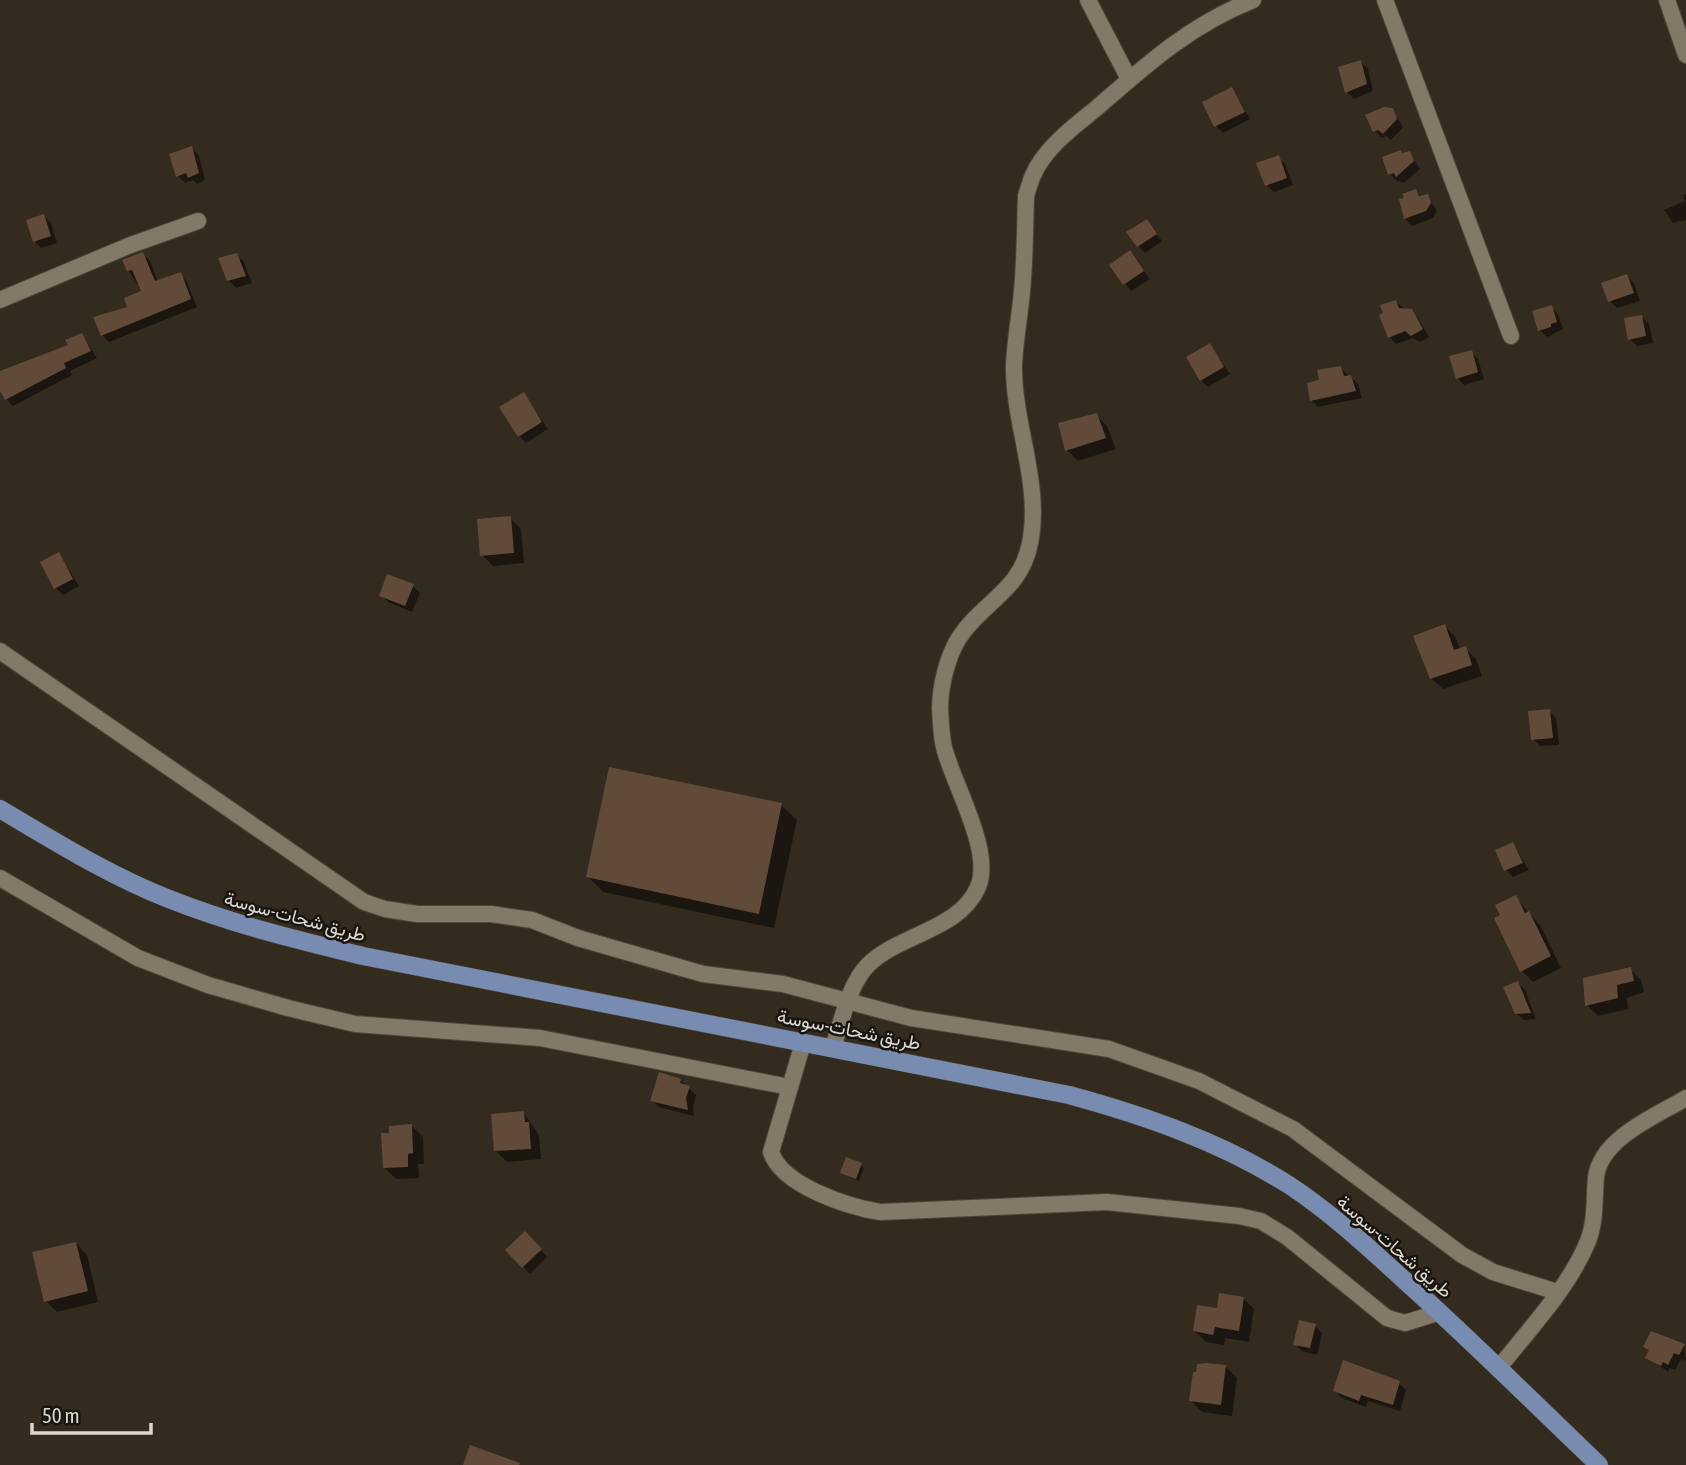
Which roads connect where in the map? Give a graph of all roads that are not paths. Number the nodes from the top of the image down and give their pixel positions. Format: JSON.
{"nodes":[{"id":1,"x":1088,"y":0,"type":"edge"},
{"id":2,"x":1253,"y":0,"type":"edge"},
{"id":3,"x":1385,"y":0,"type":"edge"},
{"id":4,"x":1667,"y":0,"type":"edge"},
{"id":5,"x":1686,"y":55,"type":"edge"},
{"id":6,"x":1129,"y":79,"type":"junction"},
{"id":7,"x":198,"y":221,"type":"dead end"},
{"id":8,"x":0,"y":300,"type":"edge"},
{"id":9,"x":1511,"y":336,"type":"dead end"},
{"id":10,"x":0,"y":651,"type":"edge"},
{"id":11,"x":0,"y":809,"type":"edge"},
{"id":12,"x":0,"y":878,"type":"edge"},
{"id":13,"x":850,"y":1002,"type":"junction"},
{"id":14,"x":803,"y":1043,"type":"junction"},
{"id":15,"x":833,"y":1047,"type":"junction"},
{"id":16,"x":789,"y":1087,"type":"junction"},
{"id":17,"x":1686,"y":1098,"type":"edge"},
{"id":18,"x":1557,"y":1292,"type":"junction"},
{"id":19,"x":1440,"y":1312,"type":"junction"},
{"id":20,"x":1498,"y":1369,"type":"junction"},
{"id":21,"x":1599,"y":1465,"type":"edge"}],
"edges":[{"from":1,"to":6,"type":"street"},
{"from":2,"to":6,"type":"street"},
{"from":3,"to":9,"type":"street"},
{"from":4,"to":5,"type":"street"},
{"from":6,"to":13,"type":"street"},
{"from":7,"to":8,"type":"street"},
{"from":10,"to":13,"type":"street"},
{"from":11,"to":14,"type":"main road","name":"طريق شحات-سوسة"},
{"from":12,"to":16,"type":"street"},
{"from":13,"to":15,"type":"street"},
{"from":13,"to":18,"type":"street"},
{"from":14,"to":15,"type":"main road","name":"طريق شحات-سوسة"},
{"from":14,"to":16,"type":"street"},
{"from":15,"to":19,"type":"main road","name":"طريق شحات-سوسة"},
{"from":16,"to":19,"type":"street"},
{"from":17,"to":18,"type":"street"},
{"from":18,"to":20,"type":"street"},
{"from":19,"to":20,"type":"main road","name":"طريق شحات-سوسة"},
{"from":20,"to":21,"type":"main road","name":"طريق شحات-سوسة"}]}
